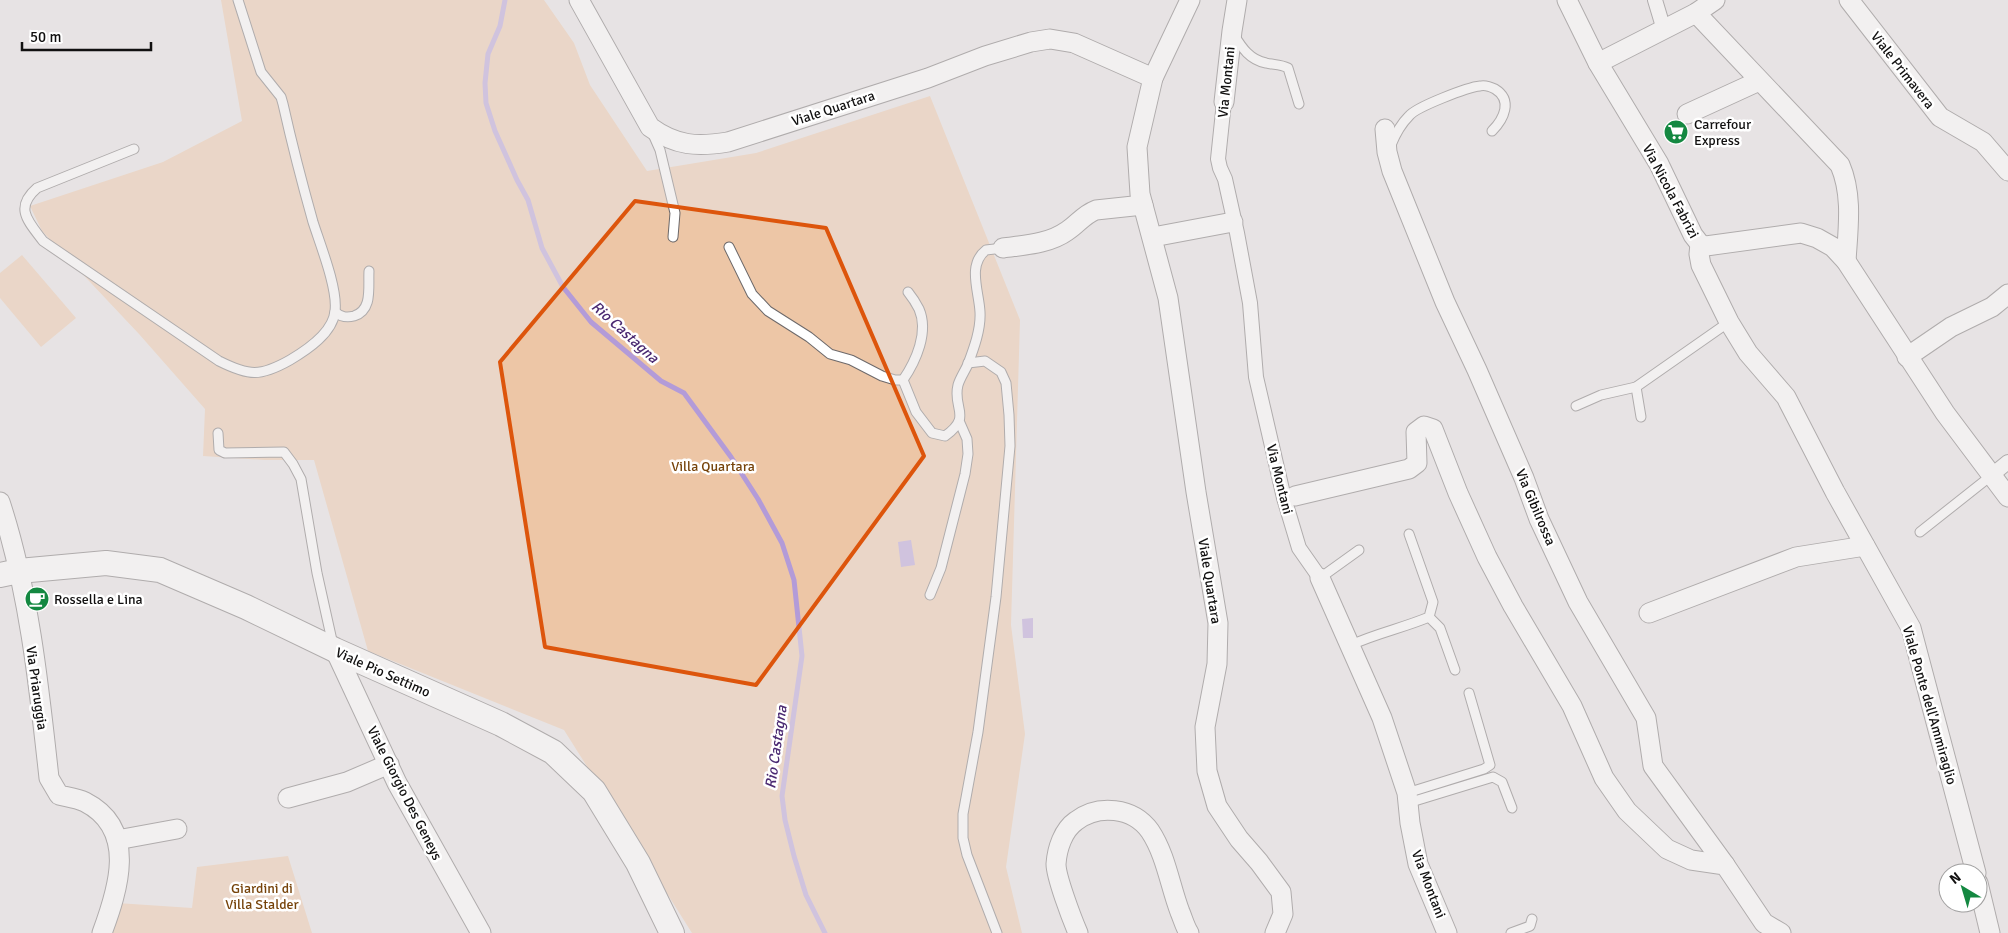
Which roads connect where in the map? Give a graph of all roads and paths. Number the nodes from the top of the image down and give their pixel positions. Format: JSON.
{"nodes":[{"id":1,"x":238,"y":0,"type":"edge"},
{"id":2,"x":579,"y":0,"type":"edge"},
{"id":3,"x":1190,"y":0,"type":"edge"},
{"id":4,"x":1237,"y":0,"type":"edge"},
{"id":5,"x":1567,"y":0,"type":"edge"},
{"id":6,"x":1654,"y":0,"type":"edge"},
{"id":7,"x":1715,"y":0,"type":"edge"},
{"id":8,"x":1849,"y":0,"type":"edge"},
{"id":9,"x":1696,"y":14,"type":"junction"},
{"id":10,"x":1232,"y":30,"type":"junction"},
{"id":11,"x":1664,"y":30,"type":"junction"},
{"id":12,"x":1598,"y":63,"type":"junction"},
{"id":13,"x":1153,"y":78,"type":"junction"},
{"id":14,"x":1759,"y":81,"type":"junction"},
{"id":15,"x":1224,"y":102,"type":"joint"},
{"id":16,"x":1299,"y":104,"type":"dead end"},
{"id":17,"x":1687,"y":114,"type":"dead end"},
{"id":18,"x":650,"y":127,"type":"junction"},
{"id":19,"x":1385,"y":129,"type":"dead end"},
{"id":20,"x":1492,"y":131,"type":"dead end"},
{"id":21,"x":134,"y":148,"type":"dead end"},
{"id":22,"x":1387,"y":152,"type":"junction"},
{"id":23,"x":2008,"y":171,"type":"edge"},
{"id":24,"x":1143,"y":205,"type":"junction"},
{"id":25,"x":1233,"y":222,"type":"junction"},
{"id":26,"x":673,"y":237,"type":"dead end"},
{"id":27,"x":1153,"y":237,"type":"junction"},
{"id":28,"x":1700,"y":244,"type":"junction"},
{"id":29,"x":729,"y":247,"type":"dead end"},
{"id":30,"x":1003,"y":248,"type":"joint"},
{"id":31,"x":1846,"y":261,"type":"junction"},
{"id":32,"x":369,"y":271,"type":"dead end"},
{"id":33,"x":908,"y":292,"type":"dead end"},
{"id":34,"x":2008,"y":294,"type":"edge"},
{"id":35,"x":336,"y":312,"type":"junction"},
{"id":36,"x":1729,"y":322,"type":"junction"},
{"id":37,"x":1907,"y":357,"type":"junction"},
{"id":38,"x":968,"y":364,"type":"junction"},
{"id":39,"x":903,"y":380,"type":"junction"},
{"id":40,"x":1636,"y":387,"type":"junction"},
{"id":41,"x":1576,"y":406,"type":"dead end"},
{"id":42,"x":1641,"y":417,"type":"dead end"},
{"id":43,"x":960,"y":423,"type":"junction"},
{"id":44,"x":218,"y":433,"type":"dead end"},
{"id":45,"x":2008,"y":462,"type":"edge"},
{"id":46,"x":1992,"y":476,"type":"junction"},
{"id":47,"x":1295,"y":496,"type":"dead end"},
{"id":48,"x":2008,"y":497,"type":"edge"},
{"id":49,"x":0,"y":502,"type":"edge"},
{"id":50,"x":1920,"y":532,"type":"dead end"},
{"id":51,"x":1409,"y":534,"type":"dead end"},
{"id":52,"x":1865,"y":546,"type":"junction"},
{"id":53,"x":1359,"y":550,"type":"dead end"},
{"id":54,"x":9,"y":573,"type":"edge"},
{"id":55,"x":1320,"y":578,"type":"junction"},
{"id":56,"x":930,"y":595,"type":"dead end"},
{"id":57,"x":1649,"y":612,"type":"dead end"},
{"id":58,"x":1429,"y":617,"type":"junction"},
{"id":59,"x":1351,"y":645,"type":"junction"},
{"id":60,"x":335,"y":650,"type":"junction"},
{"id":61,"x":1455,"y":670,"type":"dead end"},
{"id":62,"x":1470,"y":693,"type":"dead end"},
{"id":63,"x":389,"y":764,"type":"junction"},
{"id":64,"x":288,"y":798,"type":"dead end"},
{"id":65,"x":1407,"y":798,"type":"junction"},
{"id":66,"x":1512,"y":808,"type":"dead end"},
{"id":67,"x":177,"y":829,"type":"dead end"},
{"id":68,"x":118,"y":840,"type":"junction"},
{"id":69,"x":1973,"y":863,"type":"edge"},
{"id":70,"x":1725,"y":865,"type":"junction"},
{"id":71,"x":1985,"y":913,"type":"edge"},
{"id":72,"x":1532,"y":919,"type":"dead end"},
{"id":73,"x":102,"y":933,"type":"edge"},
{"id":74,"x":482,"y":933,"type":"edge"},
{"id":75,"x":672,"y":933,"type":"edge"},
{"id":76,"x":997,"y":933,"type":"edge"},
{"id":77,"x":1078,"y":933,"type":"edge"},
{"id":78,"x":1190,"y":933,"type":"edge"},
{"id":79,"x":1275,"y":933,"type":"edge"},
{"id":80,"x":1447,"y":933,"type":"edge"},
{"id":81,"x":1511,"y":933,"type":"edge"},
{"id":82,"x":1781,"y":933,"type":"edge"},
{"id":83,"x":1990,"y":933,"type":"edge"}],
"edges":[{"from":1,"to":35,"type":"lane"},
{"from":2,"to":18,"type":"street","name":"Viale Quartara"},
{"from":3,"to":13,"type":"street","name":"Viale Quartara"},
{"from":4,"to":10,"type":"street","name":"Via Montani"},
{"from":5,"to":12,"type":"street","name":"Via Nicola Fabrizi"},
{"from":6,"to":11,"type":"street"},
{"from":7,"to":9,"type":"street"},
{"from":8,"to":23,"type":"street","name":"Viale Primavera"},
{"from":9,"to":11,"type":"street"},
{"from":9,"to":14,"type":"street"},
{"from":10,"to":15,"type":"street","name":"Via Montani"},
{"from":10,"to":16,"type":"lane"},
{"from":11,"to":12,"type":"street"},
{"from":12,"to":28,"type":"street","name":"Via Nicola Fabrizi"},
{"from":13,"to":18,"type":"street","name":"Viale Quartara"},
{"from":13,"to":24,"type":"street","name":"Viale Quartara"},
{"from":14,"to":17,"type":"street"},
{"from":14,"to":31,"type":"street"},
{"from":15,"to":25,"type":"street","name":"Via Montani"},
{"from":18,"to":26,"type":"lane"},
{"from":19,"to":22,"type":"street","name":"Via Gibilrossa"},
{"from":20,"to":22,"type":"lane"},
{"from":21,"to":35,"type":"lane"},
{"from":22,"to":70,"type":"street","name":"Via Gibilrossa"},
{"from":24,"to":27,"type":"street","name":"Viale Quartara"},
{"from":24,"to":30,"type":"street"},
{"from":25,"to":27,"type":"street"},
{"from":25,"to":55,"type":"street","name":"Via Montani"},
{"from":27,"to":79,"type":"street","name":"Viale Quartara"},
{"from":28,"to":31,"type":"street","name":"Via Nicola Fabrizi"},
{"from":28,"to":36,"type":"street","name":"Viale Ponte dell'Ammiraglio"},
{"from":29,"to":39,"type":"lane"},
{"from":30,"to":38,"type":"lane"},
{"from":31,"to":37,"type":"street","name":"Via Nicola Fabrizi"},
{"from":32,"to":35,"type":"lane"},
{"from":33,"to":39,"type":"lane"},
{"from":34,"to":37,"type":"street"},
{"from":36,"to":40,"type":"lane"},
{"from":36,"to":52,"type":"street","name":"Viale Ponte dell'Ammiraglio"},
{"from":37,"to":46,"type":"street","name":"Via Nicola Fabrizi"},
{"from":38,"to":43,"type":"lane"},
{"from":38,"to":76,"type":"lane"},
{"from":39,"to":43,"type":"lane"},
{"from":40,"to":41,"type":"lane"},
{"from":40,"to":42,"type":"lane"},
{"from":43,"to":56,"type":"lane"},
{"from":44,"to":60,"type":"lane"},
{"from":45,"to":46,"type":"street"},
{"from":46,"to":48,"type":"street","name":"Via Nicola Fabrizi"},
{"from":46,"to":50,"type":"lane"},
{"from":47,"to":70,"type":"street"},
{"from":49,"to":54,"type":"street","name":"Via Priaruggia"},
{"from":51,"to":58,"type":"lane"},
{"from":52,"to":57,"type":"street"},
{"from":52,"to":69,"type":"street","name":"Viale Ponte dell'Ammiraglio"},
{"from":53,"to":55,"type":"lane"},
{"from":54,"to":60,"type":"street","name":"Viale Pio Settimo"},
{"from":54,"to":68,"type":"street","name":"Via Priaruggia"},
{"from":55,"to":59,"type":"street","name":"Via Montani"},
{"from":58,"to":59,"type":"lane"},
{"from":58,"to":61,"type":"lane"},
{"from":59,"to":65,"type":"street","name":"Via Montani"},
{"from":60,"to":63,"type":"street","name":"Viale Giorgio Des Geneys"},
{"from":60,"to":75,"type":"street","name":"Viale Pio Settimo"},
{"from":62,"to":65,"type":"lane"},
{"from":63,"to":64,"type":"street"},
{"from":63,"to":74,"type":"street","name":"Viale Giorgio Des Geneys"},
{"from":65,"to":66,"type":"lane"},
{"from":65,"to":80,"type":"street","name":"Via Montani"},
{"from":67,"to":68,"type":"street"},
{"from":68,"to":73,"type":"street","name":"Via Priaruggia"},
{"from":70,"to":82,"type":"street","name":"Via Gibilrossa"},
{"from":71,"to":83,"type":"street"},
{"from":72,"to":81,"type":"lane"},
{"from":77,"to":78,"type":"street"}]}
